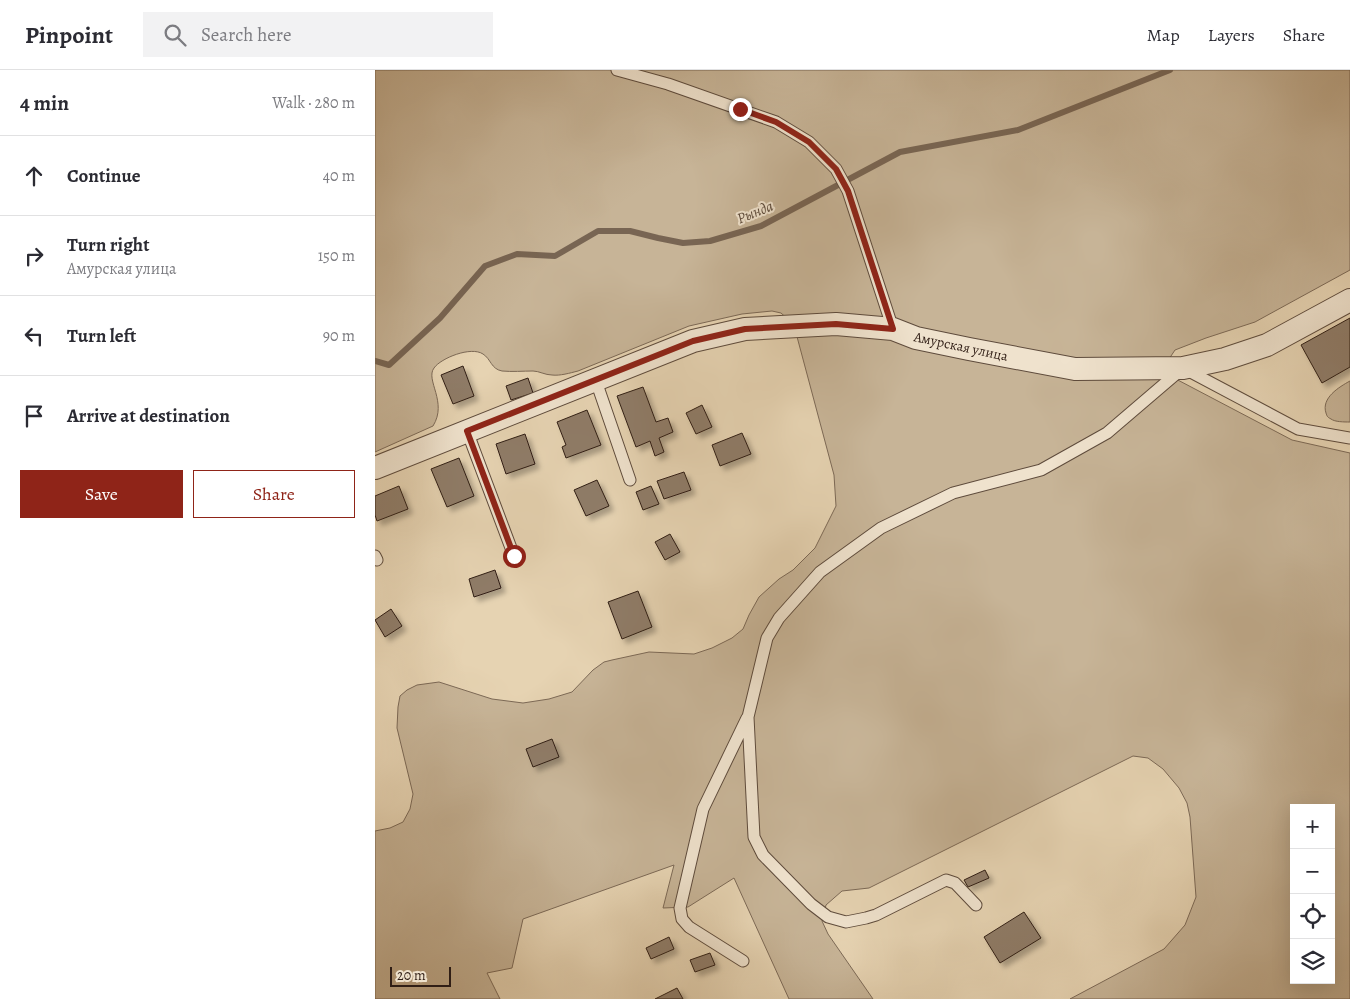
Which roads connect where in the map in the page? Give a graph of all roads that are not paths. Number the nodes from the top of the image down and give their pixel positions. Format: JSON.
{"nodes":[{"id":1,"x":617,"y":70,"type":"edge"},
{"id":2,"x":1350,"y":300,"type":"edge"},
{"id":3,"x":893,"y":329,"type":"junction"},
{"id":4,"x":1183,"y":368,"type":"junction"},
{"id":5,"x":596,"y":381,"type":"junction"},
{"id":6,"x":467,"y":431,"type":"junction"},
{"id":7,"x":1350,"y":438,"type":"edge"},
{"id":8,"x":375,"y":468,"type":"edge"},
{"id":9,"x":630,"y":480,"type":"dead end"},
{"id":10,"x":514,"y":556,"type":"dead end"},
{"id":11,"x":748,"y":717,"type":"junction"},
{"id":12,"x":976,"y":905,"type":"dead end"},
{"id":13,"x":743,"y":961,"type":"dead end"}],
"edges":[{"from":1,"to":3,"type":"lane"},
{"from":2,"to":4,"type":"street","name":"Амурская улица"},
{"from":3,"to":4,"type":"street","name":"Амурская улица"},
{"from":3,"to":5,"type":"street","name":"Амурская улица"},
{"from":4,"to":7,"type":"lane"},
{"from":4,"to":11,"type":"lane"},
{"from":5,"to":6,"type":"street","name":"Амурская улица"},
{"from":5,"to":9,"type":"lane"},
{"from":6,"to":8,"type":"street","name":"Амурская улица"},
{"from":6,"to":10,"type":"lane"},
{"from":11,"to":12,"type":"lane"},
{"from":11,"to":13,"type":"lane"}]}
